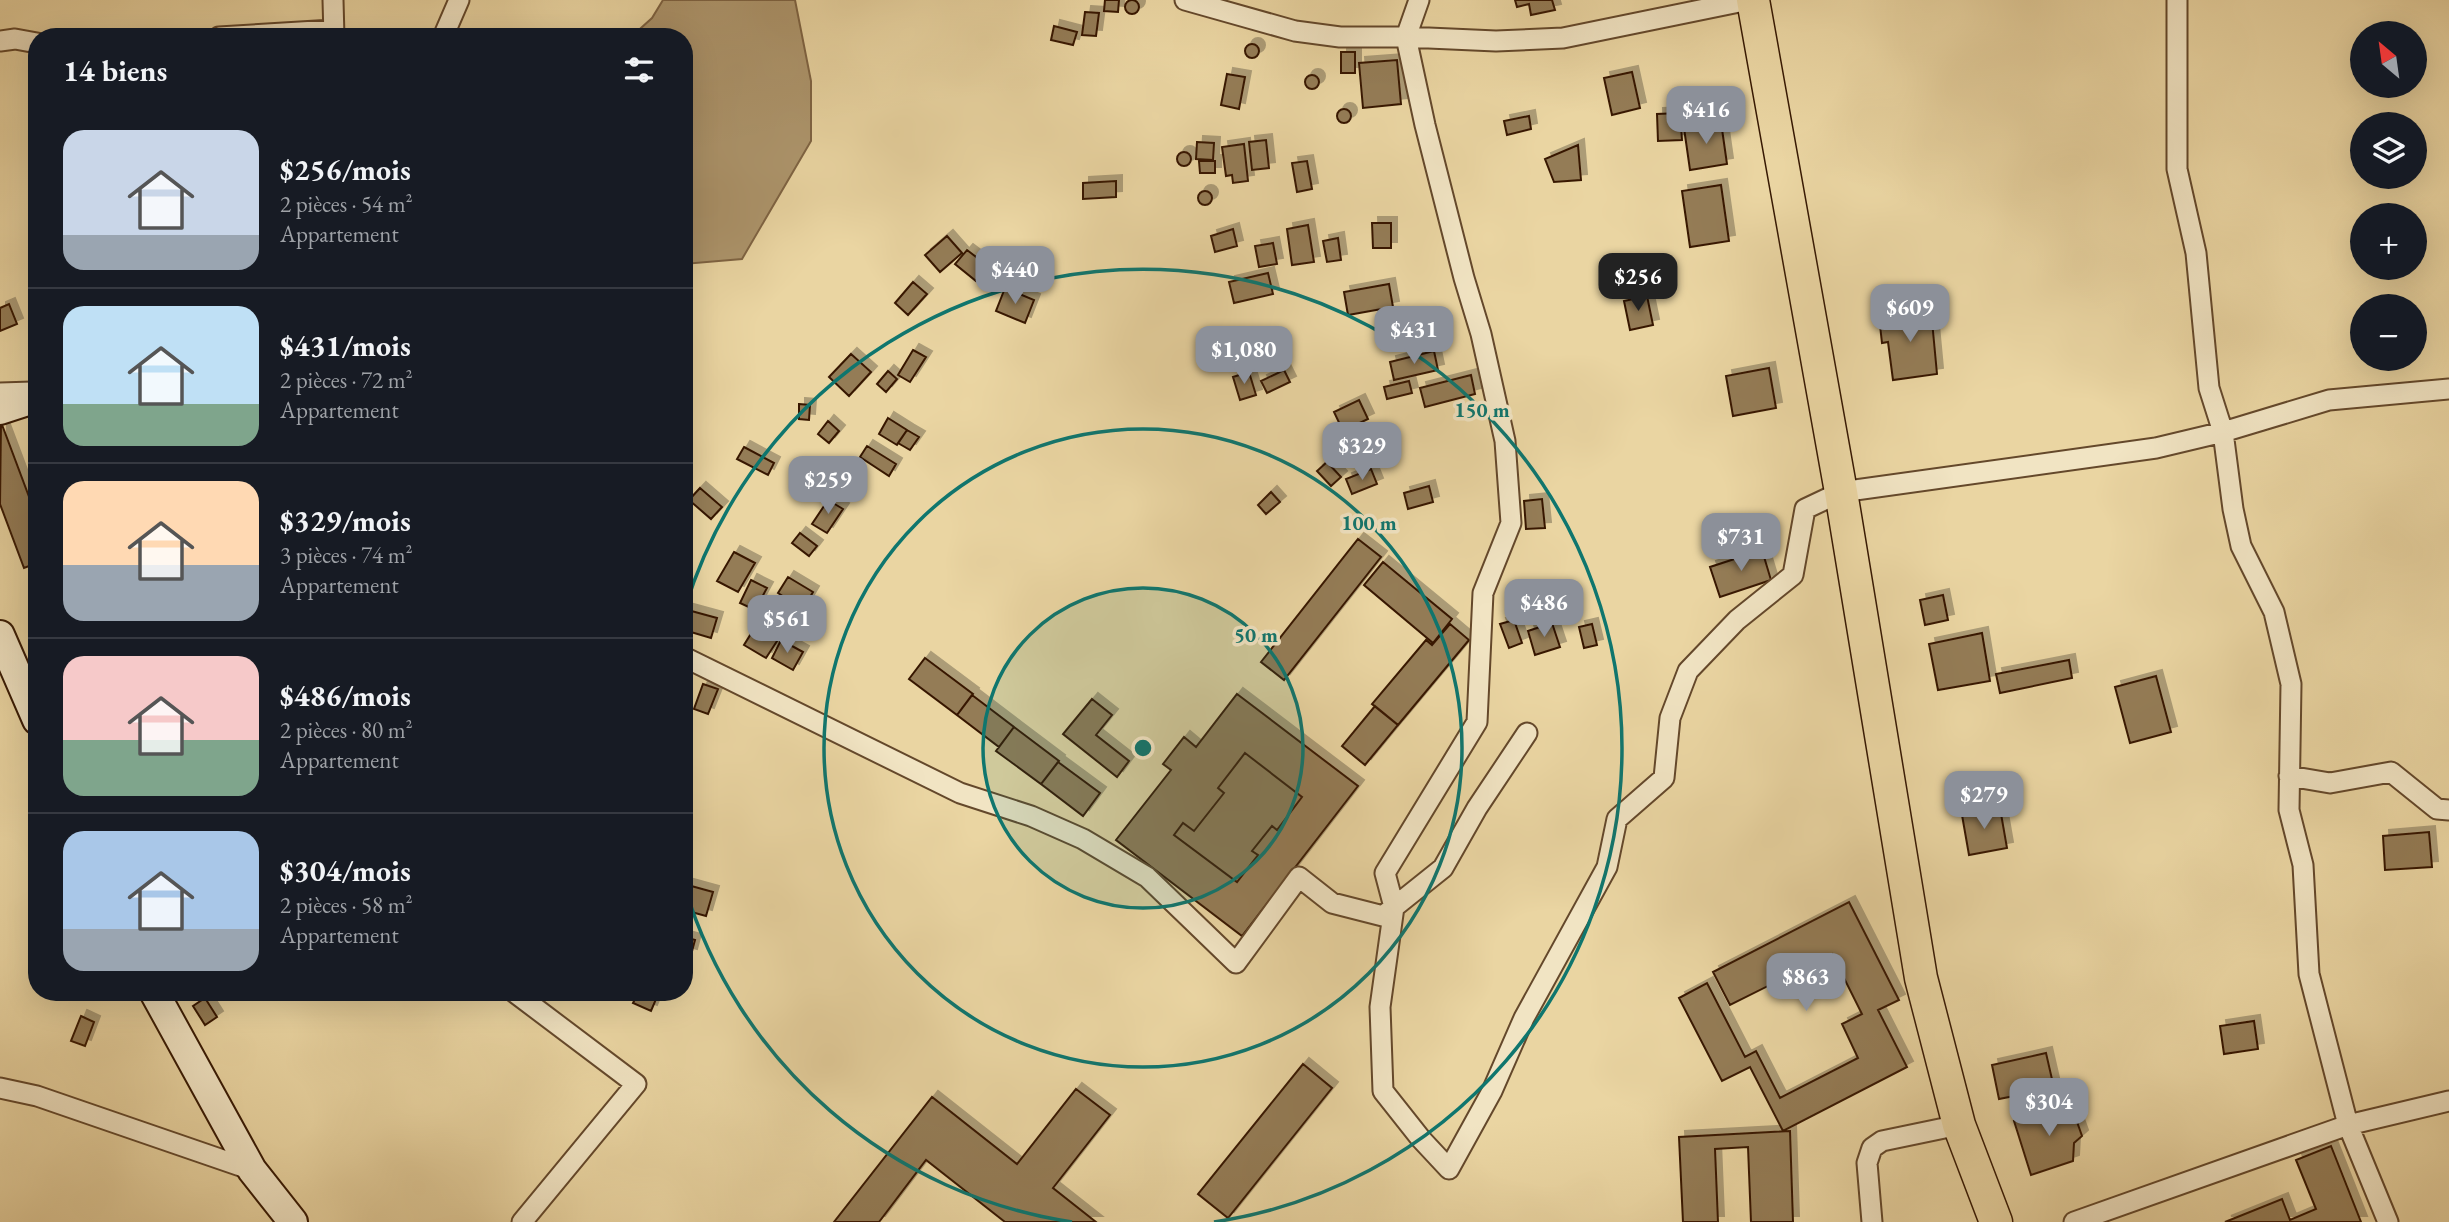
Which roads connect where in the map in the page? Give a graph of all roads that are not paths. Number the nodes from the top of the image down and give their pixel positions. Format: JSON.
{"nodes":[{"id":1,"x":333,"y":0,"type":"edge"},
{"id":2,"x":459,"y":0,"type":"edge"},
{"id":3,"x":1185,"y":0,"type":"edge"},
{"id":4,"x":1419,"y":0,"type":"edge"},
{"id":5,"x":1751,"y":0,"type":"edge"},
{"id":6,"x":2177,"y":0,"type":"edge"},
{"id":7,"x":333,"y":28,"type":"edge"},
{"id":8,"x":447,"y":28,"type":"edge"},
{"id":9,"x":1406,"y":37,"type":"junction"},
{"id":10,"x":0,"y":41,"type":"edge"},
{"id":11,"x":28,"y":41,"type":"edge"},
{"id":12,"x":2449,"y":389,"type":"edge"},
{"id":13,"x":28,"y":392,"type":"edge"},
{"id":14,"x":0,"y":393,"type":"edge"},
{"id":15,"x":28,"y":401,"type":"edge"},
{"id":16,"x":0,"y":410,"type":"edge"},
{"id":17,"x":2223,"y":432,"type":"junction"},
{"id":18,"x":1841,"y":492,"type":"junction"},
{"id":19,"x":0,"y":635,"type":"edge"},
{"id":20,"x":693,"y":661,"type":"edge"},
{"id":21,"x":28,"y":699,"type":"edge"},
{"id":22,"x":1527,"y":733,"type":"dead end"},
{"id":23,"x":2289,"y":776,"type":"junction"},
{"id":24,"x":2449,"y":810,"type":"edge"},
{"id":25,"x":1394,"y":907,"type":"junction"},
{"id":26,"x":159,"y":1001,"type":"edge"},
{"id":27,"x":526,"y":1001,"type":"edge"},
{"id":28,"x":0,"y":1088,"type":"edge"},
{"id":29,"x":2449,"y":1101,"type":"edge"},
{"id":30,"x":1959,"y":1125,"type":"junction"},
{"id":31,"x":2348,"y":1125,"type":"junction"},
{"id":32,"x":252,"y":1170,"type":"junction"},
{"id":33,"x":293,"y":1222,"type":"edge"},
{"id":34,"x":522,"y":1222,"type":"edge"},
{"id":35,"x":1872,"y":1222,"type":"edge"},
{"id":36,"x":1996,"y":1222,"type":"edge"},
{"id":37,"x":2074,"y":1222,"type":"edge"},
{"id":38,"x":2388,"y":1222,"type":"edge"}],
"edges":[{"from":1,"to":7,"type":"street"},
{"from":2,"to":8,"type":"street"},
{"from":3,"to":9,"type":"street"},
{"from":4,"to":9,"type":"street"},
{"from":5,"to":9,"type":"street"},
{"from":5,"to":18,"type":"main road"},
{"from":6,"to":17,"type":"street"},
{"from":9,"to":25,"type":"street"},
{"from":10,"to":11,"type":"street"},
{"from":12,"to":17,"type":"street"},
{"from":13,"to":14,"type":"street"},
{"from":15,"to":16,"type":"street"},
{"from":17,"to":18,"type":"street"},
{"from":17,"to":23,"type":"street"},
{"from":18,"to":25,"type":"street"},
{"from":18,"to":30,"type":"main road"},
{"from":19,"to":21,"type":"street"},
{"from":20,"to":25,"type":"street"},
{"from":22,"to":25,"type":"street"},
{"from":23,"to":24,"type":"street"},
{"from":23,"to":31,"type":"street"},
{"from":26,"to":32,"type":"street"},
{"from":27,"to":34,"type":"street"},
{"from":28,"to":32,"type":"street"},
{"from":29,"to":31,"type":"street"},
{"from":30,"to":35,"type":"street"},
{"from":30,"to":36,"type":"main road"},
{"from":31,"to":37,"type":"street"},
{"from":31,"to":38,"type":"street"},
{"from":32,"to":33,"type":"street"}]}
